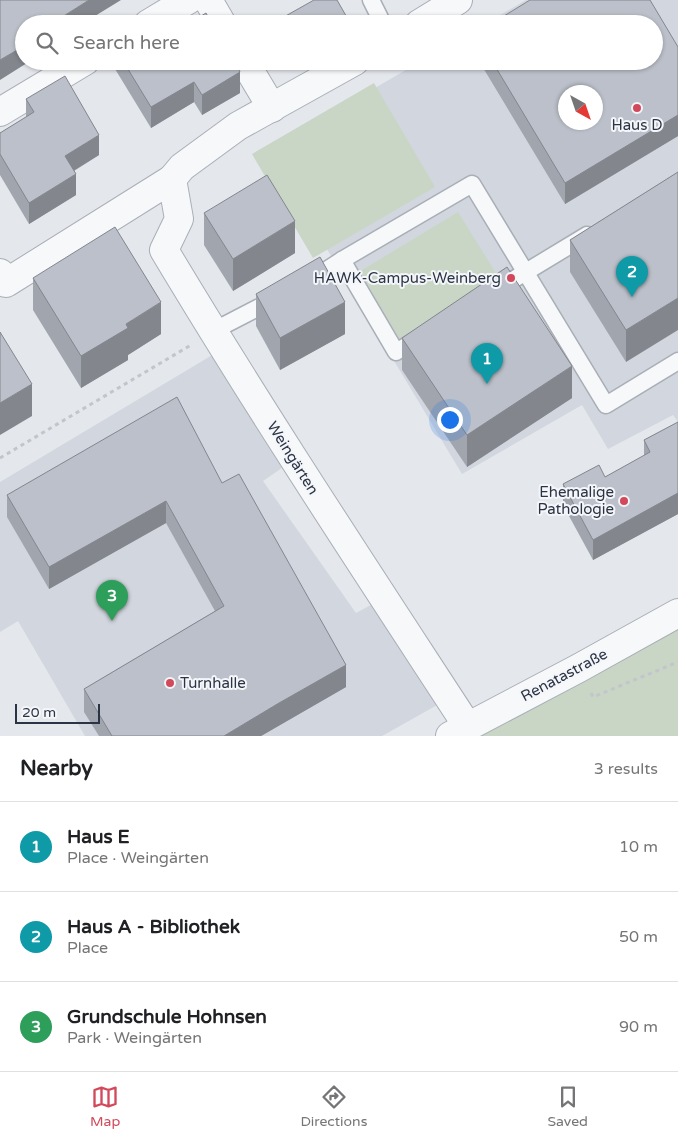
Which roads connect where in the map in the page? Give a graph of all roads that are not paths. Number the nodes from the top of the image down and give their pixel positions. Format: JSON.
{"nodes":[{"id":1,"x":188,"y":0,"type":"edge"},
{"id":2,"x":208,"y":0,"type":"edge"},
{"id":3,"x":370,"y":0,"type":"edge"},
{"id":4,"x":458,"y":0,"type":"edge"},
{"id":5,"x":163,"y":15,"type":"edge"},
{"id":6,"x":217,"y":15,"type":"edge"},
{"id":7,"x":378,"y":15,"type":"edge"},
{"id":8,"x":434,"y":15,"type":"edge"},
{"id":9,"x":70,"y":70,"type":"edge"},
{"id":10,"x":249,"y":70,"type":"edge"},
{"id":11,"x":339,"y":70,"type":"edge"},
{"id":12,"x":272,"y":108,"type":"junction"},
{"id":13,"x":0,"y":112,"type":"edge"},
{"id":14,"x":172,"y":178,"type":"junction"},
{"id":15,"x":602,"y":226,"type":"edge"},
{"id":16,"x":342,"y":260,"type":"junction"},
{"id":17,"x":526,"y":272,"type":"junction"},
{"id":18,"x":0,"y":273,"type":"edge"},
{"id":19,"x":501,"y":287,"type":"edge"},
{"id":20,"x":437,"y":327,"type":"edge"},
{"id":21,"x":213,"y":331,"type":"junction"},
{"id":22,"x":676,"y":365,"type":"edge"},
{"id":23,"x":678,"y":613,"type":"edge"},
{"id":24,"x":459,"y":731,"type":"edge"}],
"edges":[{"from":1,"to":5,"type":"street"},
{"from":2,"to":6,"type":"street"},
{"from":3,"to":7,"type":"lane"},
{"from":4,"to":8,"type":"street"},
{"from":9,"to":13,"type":"street"},
{"from":10,"to":12,"type":"street"},
{"from":11,"to":12,"type":"street"},
{"from":12,"to":14,"type":"street"},
{"from":14,"to":18,"type":"street"},
{"from":14,"to":21,"type":"street","name":"Weingärten"},
{"from":15,"to":17,"type":"lane"},
{"from":16,"to":17,"type":"lane"},
{"from":16,"to":20,"type":"lane"},
{"from":16,"to":21,"type":"lane"},
{"from":17,"to":19,"type":"lane"},
{"from":17,"to":22,"type":"lane"},
{"from":21,"to":24,"type":"street","name":"Weingärten"},
{"from":23,"to":24,"type":"street","name":"Renatastraße"}]}
